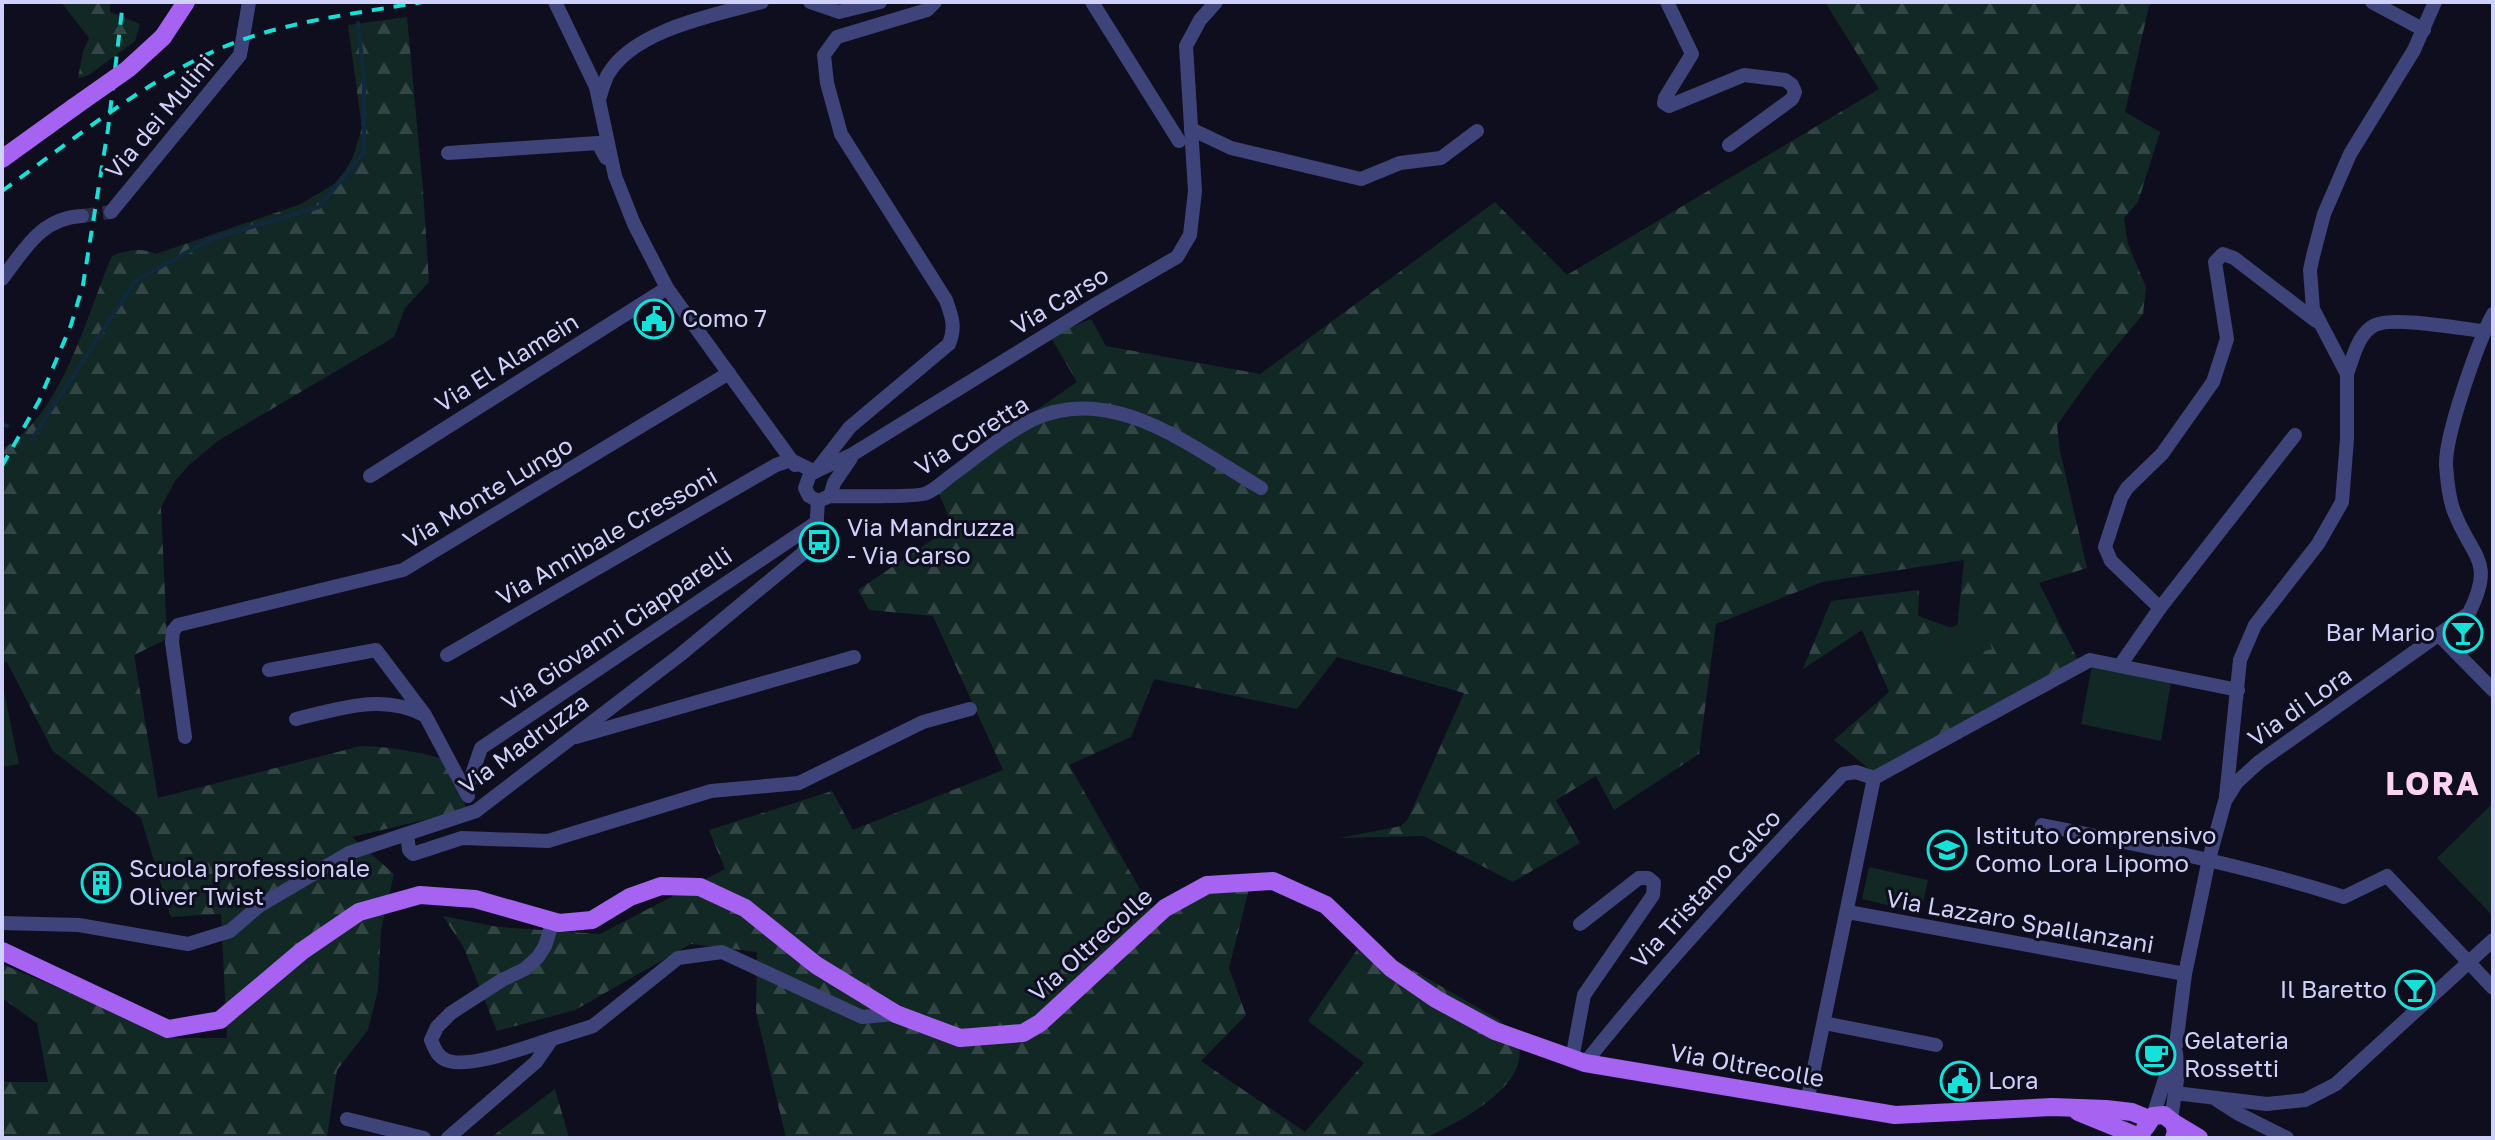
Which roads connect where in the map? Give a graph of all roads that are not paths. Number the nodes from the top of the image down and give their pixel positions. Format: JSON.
{"nodes":[{"id":1,"x":186,"y":2,"type":"edge"},
{"id":2,"x":249,"y":2,"type":"edge"},
{"id":3,"x":555,"y":2,"type":"edge"},
{"id":4,"x":762,"y":2,"type":"edge"},
{"id":5,"x":810,"y":2,"type":"edge"},
{"id":6,"x":880,"y":2,"type":"edge"},
{"id":7,"x":935,"y":2,"type":"edge"},
{"id":8,"x":1092,"y":2,"type":"edge"},
{"id":9,"x":1216,"y":2,"type":"edge"},
{"id":10,"x":1667,"y":2,"type":"edge"},
{"id":11,"x":2372,"y":2,"type":"edge"},
{"id":12,"x":2435,"y":2,"type":"edge"},
{"id":13,"x":2424,"y":30,"type":"junction"},
{"id":14,"x":598,"y":100,"type":"junction"},
{"id":15,"x":1191,"y":129,"type":"junction"},
{"id":16,"x":1477,"y":131,"type":"dead end"},
{"id":17,"x":1179,"y":141,"type":"dead end"},
{"id":18,"x":1729,"y":145,"type":"dead end"},
{"id":19,"x":448,"y":153,"type":"dead end"},
{"id":20,"x":2,"y":159,"type":"edge"},
{"id":21,"x":615,"y":176,"type":"junction"},
{"id":22,"x":111,"y":212,"type":"tunnel mouth"},
{"id":23,"x":82,"y":216,"type":"tunnel mouth"},
{"id":24,"x":2,"y":279,"type":"edge"},
{"id":25,"x":667,"y":288,"type":"junction"},
{"id":26,"x":2493,"y":314,"type":"edge"},
{"id":27,"x":2319,"y":324,"type":"junction"},
{"id":28,"x":2489,"y":328,"type":"edge"},
{"id":29,"x":729,"y":373,"type":"junction"},
{"id":30,"x":2347,"y":374,"type":"junction"},
{"id":31,"x":2295,"y":435,"type":"dead end"},
{"id":32,"x":853,"y":454,"type":"junction"},
{"id":33,"x":791,"y":460,"type":"junction"},
{"id":34,"x":814,"y":474,"type":"junction"},
{"id":35,"x":370,"y":476,"type":"dead end"},
{"id":36,"x":1261,"y":488,"type":"dead end"},
{"id":37,"x":827,"y":493,"type":"junction"},
{"id":38,"x":817,"y":522,"type":"junction"},
{"id":39,"x":2160,"y":608,"type":"junction"},
{"id":40,"x":2439,"y":635,"type":"junction"},
{"id":41,"x":447,"y":655,"type":"dead end"},
{"id":42,"x":854,"y":657,"type":"dead end"},
{"id":43,"x":2121,"y":664,"type":"junction"},
{"id":44,"x":269,"y":670,"type":"dead end"},
{"id":45,"x":2238,"y":690,"type":"junction"},
{"id":46,"x":2493,"y":690,"type":"edge"},
{"id":47,"x":970,"y":709,"type":"dead end"},
{"id":48,"x":425,"y":715,"type":"junction"},
{"id":49,"x":296,"y":719,"type":"dead end"},
{"id":50,"x":185,"y":737,"type":"dead end"},
{"id":51,"x":568,"y":739,"type":"junction"},
{"id":52,"x":1874,"y":778,"type":"junction"},
{"id":53,"x":466,"y":792,"type":"junction"},
{"id":54,"x":2225,"y":801,"type":"junction"},
{"id":55,"x":476,"y":811,"type":"junction"},
{"id":56,"x":2042,"y":825,"type":"dead end"},
{"id":57,"x":407,"y":834,"type":"junction"},
{"id":58,"x":2209,"y":859,"type":"junction"},
{"id":59,"x":1848,"y":912,"type":"junction"},
{"id":60,"x":553,"y":921,"type":"junction"},
{"id":61,"x":2,"y":923,"type":"edge"},
{"id":62,"x":1580,"y":924,"type":"dead end"},
{"id":63,"x":2493,"y":940,"type":"edge"},
{"id":64,"x":2,"y":951,"type":"edge"},
{"id":65,"x":2469,"y":964,"type":"junction"},
{"id":66,"x":2185,"y":974,"type":"junction"},
{"id":67,"x":2493,"y":988,"type":"edge"},
{"id":68,"x":896,"y":1014,"type":"junction"},
{"id":69,"x":1824,"y":1023,"type":"junction"},
{"id":70,"x":552,"y":1039,"type":"junction"},
{"id":71,"x":1936,"y":1045,"type":"dead end"},
{"id":72,"x":2176,"y":1045,"type":"junction"},
{"id":73,"x":1579,"y":1061,"type":"junction"},
{"id":74,"x":2175,"y":1093,"type":"junction"},
{"id":75,"x":2214,"y":1098,"type":"junction"},
{"id":76,"x":1807,"y":1102,"type":"junction"},
{"id":77,"x":347,"y":1119,"type":"dead end"},
{"id":78,"x":2158,"y":1127,"type":"edge"},
{"id":79,"x":424,"y":1138,"type":"edge"},
{"id":80,"x":448,"y":1138,"type":"edge"},
{"id":81,"x":2199,"y":1138,"type":"edge"},
{"id":82,"x":2287,"y":1138,"type":"edge"}],
"edges":[{"from":1,"to":20,"type":"main road","bridge":true},
{"from":2,"to":22,"type":"street","name":"Via dei Mulini"},
{"from":3,"to":14,"type":"street"},
{"from":4,"to":14,"type":"street"},
{"from":5,"to":6,"type":"street"},
{"from":7,"to":34,"type":"street"},
{"from":8,"to":17,"type":"street"},
{"from":9,"to":15,"type":"street","name":"Via Carso"},
{"from":10,"to":18,"type":"street"},
{"from":11,"to":13,"type":"street"},
{"from":12,"to":13,"type":"street"},
{"from":13,"to":27,"type":"street"},
{"from":14,"to":21,"type":"street"},
{"from":15,"to":16,"type":"street"},
{"from":15,"to":32,"type":"street","name":"Via Carso"},
{"from":19,"to":21,"type":"street"},
{"from":21,"to":25,"type":"street"},
{"from":23,"to":24,"type":"street"},
{"from":25,"to":29,"type":"street"},
{"from":25,"to":35,"type":"street","name":"Via El Alamein"},
{"from":26,"to":28,"type":"street","name":"Via di Lora"},
{"from":27,"to":30,"type":"street"},
{"from":27,"to":39,"type":"street"},
{"from":28,"to":30,"type":"street"},
{"from":28,"to":40,"type":"street","name":"Via di Lora"},
{"from":29,"to":33,"type":"street"},
{"from":29,"to":50,"type":"street","name":"Via Monte Lungo"},
{"from":30,"to":45,"type":"street"},
{"from":31,"to":39,"type":"street"},
{"from":32,"to":34,"type":"street","name":"Via Carso"},
{"from":32,"to":37,"type":"street","name":"Via Carso"},
{"from":33,"to":34,"type":"street"},
{"from":33,"to":41,"type":"street","name":"Via Annibale Cressoni"},
{"from":34,"to":37,"type":"street"},
{"from":34,"to":37,"type":"street"},
{"from":36,"to":37,"type":"street","name":"Via Coretta"},
{"from":37,"to":38,"type":"street","name":"Via Madruzza"},
{"from":38,"to":51,"type":"street","name":"Via Madruzza"},
{"from":38,"to":53,"type":"street","name":"Via Giovanni Ciapparelli"},
{"from":39,"to":43,"type":"street"},
{"from":40,"to":46,"type":"street"},
{"from":40,"to":54,"type":"street","name":"Via di Lora"},
{"from":42,"to":51,"type":"street"},
{"from":43,"to":45,"type":"street"},
{"from":43,"to":52,"type":"street"},
{"from":44,"to":48,"type":"street"},
{"from":45,"to":54,"type":"street"},
{"from":47,"to":57,"type":"street"},
{"from":48,"to":49,"type":"street"},
{"from":48,"to":53,"type":"street"},
{"from":51,"to":55,"type":"street","name":"Via Madruzza"},
{"from":52,"to":59,"type":"street"},
{"from":52,"to":73,"type":"street","name":"Via Tristano Calco"},
{"from":53,"to":55,"type":"street"},
{"from":54,"to":58,"type":"street","name":"Via di Lora"},
{"from":55,"to":57,"type":"street","name":"Via Madruzza"},
{"from":56,"to":58,"type":"street"},
{"from":57,"to":61,"type":"street","name":"Via Madruzza"},
{"from":58,"to":65,"type":"street"},
{"from":58,"to":66,"type":"street","name":"Via di Lora"},
{"from":59,"to":66,"type":"street","name":"Via Lazzaro Spallanzani"},
{"from":59,"to":69,"type":"street"},
{"from":60,"to":64,"type":"main road","name":"Via Oltrecolle"},
{"from":60,"to":68,"type":"main road","name":"Via Oltrecolle"},
{"from":60,"to":70,"type":"street"},
{"from":62,"to":73,"type":"street"},
{"from":63,"to":65,"type":"street"},
{"from":65,"to":67,"type":"street"},
{"from":65,"to":75,"type":"street"},
{"from":66,"to":72,"type":"street","name":"Via di Lora"},
{"from":68,"to":70,"type":"street"},
{"from":68,"to":73,"type":"main road","name":"Via Oltrecolle"},
{"from":69,"to":71,"type":"street"},
{"from":69,"to":76,"type":"street"},
{"from":70,"to":80,"type":"street"},
{"from":72,"to":74,"type":"street","name":"Via di Lora"},
{"from":72,"to":78,"type":"street","name":"Via di Lora"},
{"from":73,"to":76,"type":"main road","name":"Via Oltrecolle"},
{"from":74,"to":75,"type":"street"},
{"from":74,"to":78,"type":"street","name":"Via di Lora"},
{"from":75,"to":82,"type":"street"},
{"from":76,"to":78,"type":"main road","name":"Via Oltrecolle"},
{"from":77,"to":79,"type":"street"},
{"from":78,"to":81,"type":"main road","name":"Via Oltrecolle"}]}
